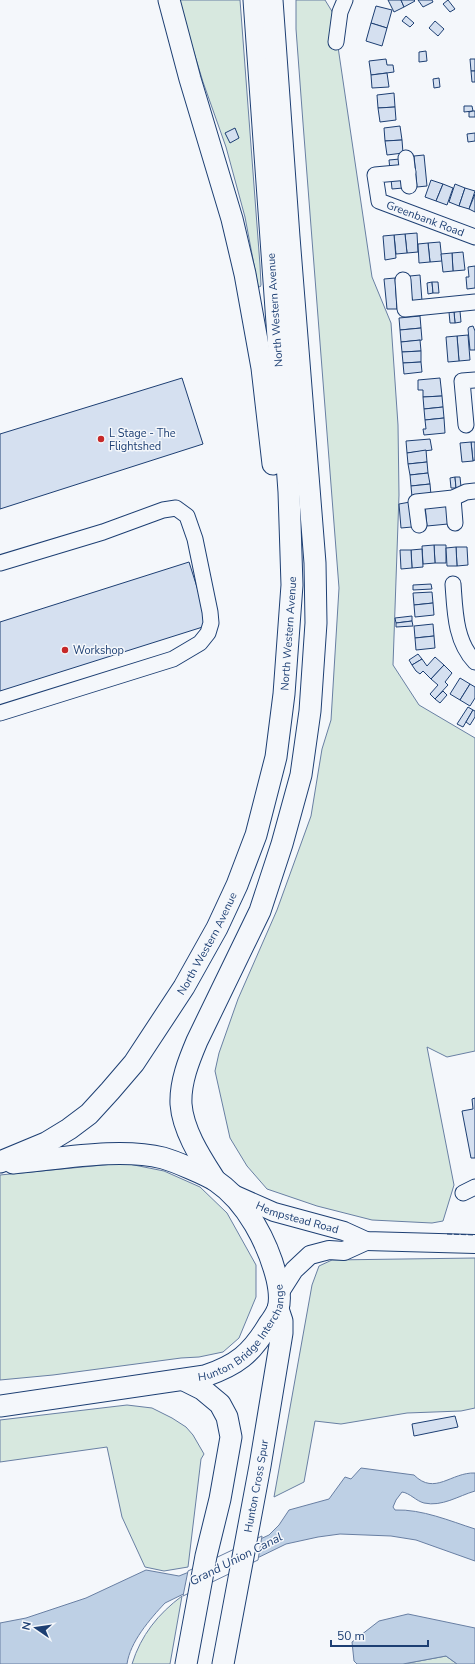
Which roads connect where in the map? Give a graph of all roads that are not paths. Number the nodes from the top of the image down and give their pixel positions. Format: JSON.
{"nodes":[{"id":1,"x":169,"y":0,"type":"edge"},
{"id":2,"x":345,"y":0,"type":"edge"},
{"id":3,"x":268,"y":1,"type":"edge"},
{"id":4,"x":336,"y":42,"type":"dead end"},
{"id":5,"x":408,"y":172,"type":"dead end"},
{"id":6,"x":475,"y":237,"type":"edge"},
{"id":7,"x":403,"y":280,"type":"dead end"},
{"id":8,"x":475,"y":302,"type":"edge"},
{"id":9,"x":475,"y":380,"type":"edge"},
{"id":10,"x":466,"y":425,"type":"dead end"},
{"id":11,"x":475,"y":491,"type":"edge"},
{"id":12,"x":453,"y":498,"type":"junction"},
{"id":13,"x":455,"y":523,"type":"dead end"},
{"id":14,"x":419,"y":525,"type":"dead end"},
{"id":15,"x":0,"y":564,"type":"edge"},
{"id":16,"x":453,"y":584,"type":"dead end"},
{"id":17,"x":288,"y":650,"type":"junction"},
{"id":18,"x":475,"y":662,"type":"edge"},
{"id":19,"x":0,"y":713,"type":"edge"},
{"id":20,"x":171,"y":1007,"type":"junction"},
{"id":21,"x":0,"y":1146,"type":"edge"},
{"id":22,"x":0,"y":1163,"type":"edge"},
{"id":23,"x":223,"y":1186,"type":"junction"},
{"id":24,"x":366,"y":1241,"type":"junction"},
{"id":25,"x":475,"y":1244,"type":"edge"},
{"id":26,"x":279,"y":1300,"type":"junction"},
{"id":27,"x":184,"y":1380,"type":"junction"},
{"id":28,"x":0,"y":1406,"type":"edge"},
{"id":29,"x":186,"y":1664,"type":"edge"},
{"id":30,"x":223,"y":1664,"type":"edge"}],
"edges":[{"from":1,"to":17,"type":"highway"},
{"from":2,"to":4,"type":"street"},
{"from":3,"to":17,"type":"highway","name":"North Western Avenue"},
{"from":3,"to":23,"type":"highway","name":"North Western Avenue"},
{"from":5,"to":6,"type":"street","name":"Greenbank Road"},
{"from":7,"to":8,"type":"street"},
{"from":9,"to":10,"type":"street"},
{"from":11,"to":12,"type":"street"},
{"from":12,"to":13,"type":"street"},
{"from":12,"to":14,"type":"street"},
{"from":15,"to":19,"type":"street"},
{"from":16,"to":18,"type":"street"},
{"from":17,"to":20,"type":"highway","name":"North Western Avenue"},
{"from":20,"to":21,"type":"highway"},
{"from":20,"to":22,"type":"highway","name":"North Western Avenue"},
{"from":22,"to":23,"type":"highway"},
{"from":23,"to":24,"type":"main road","name":"Hempstead Road"},
{"from":23,"to":26,"type":"highway","name":"Hunton Bridge Interchange"},
{"from":24,"to":25,"type":"main road","name":"Hempstead Road"},
{"from":24,"to":26,"type":"main road","name":"Hempstead Road"},
{"from":26,"to":27,"type":"highway","name":"Hunton Bridge Interchange"},
{"from":26,"to":30,"type":"highway","name":"Hunton Cross Spur"},
{"from":27,"to":28,"type":"highway","name":"Hunton Bridge Interchange"},
{"from":27,"to":29,"type":"highway"}]}
